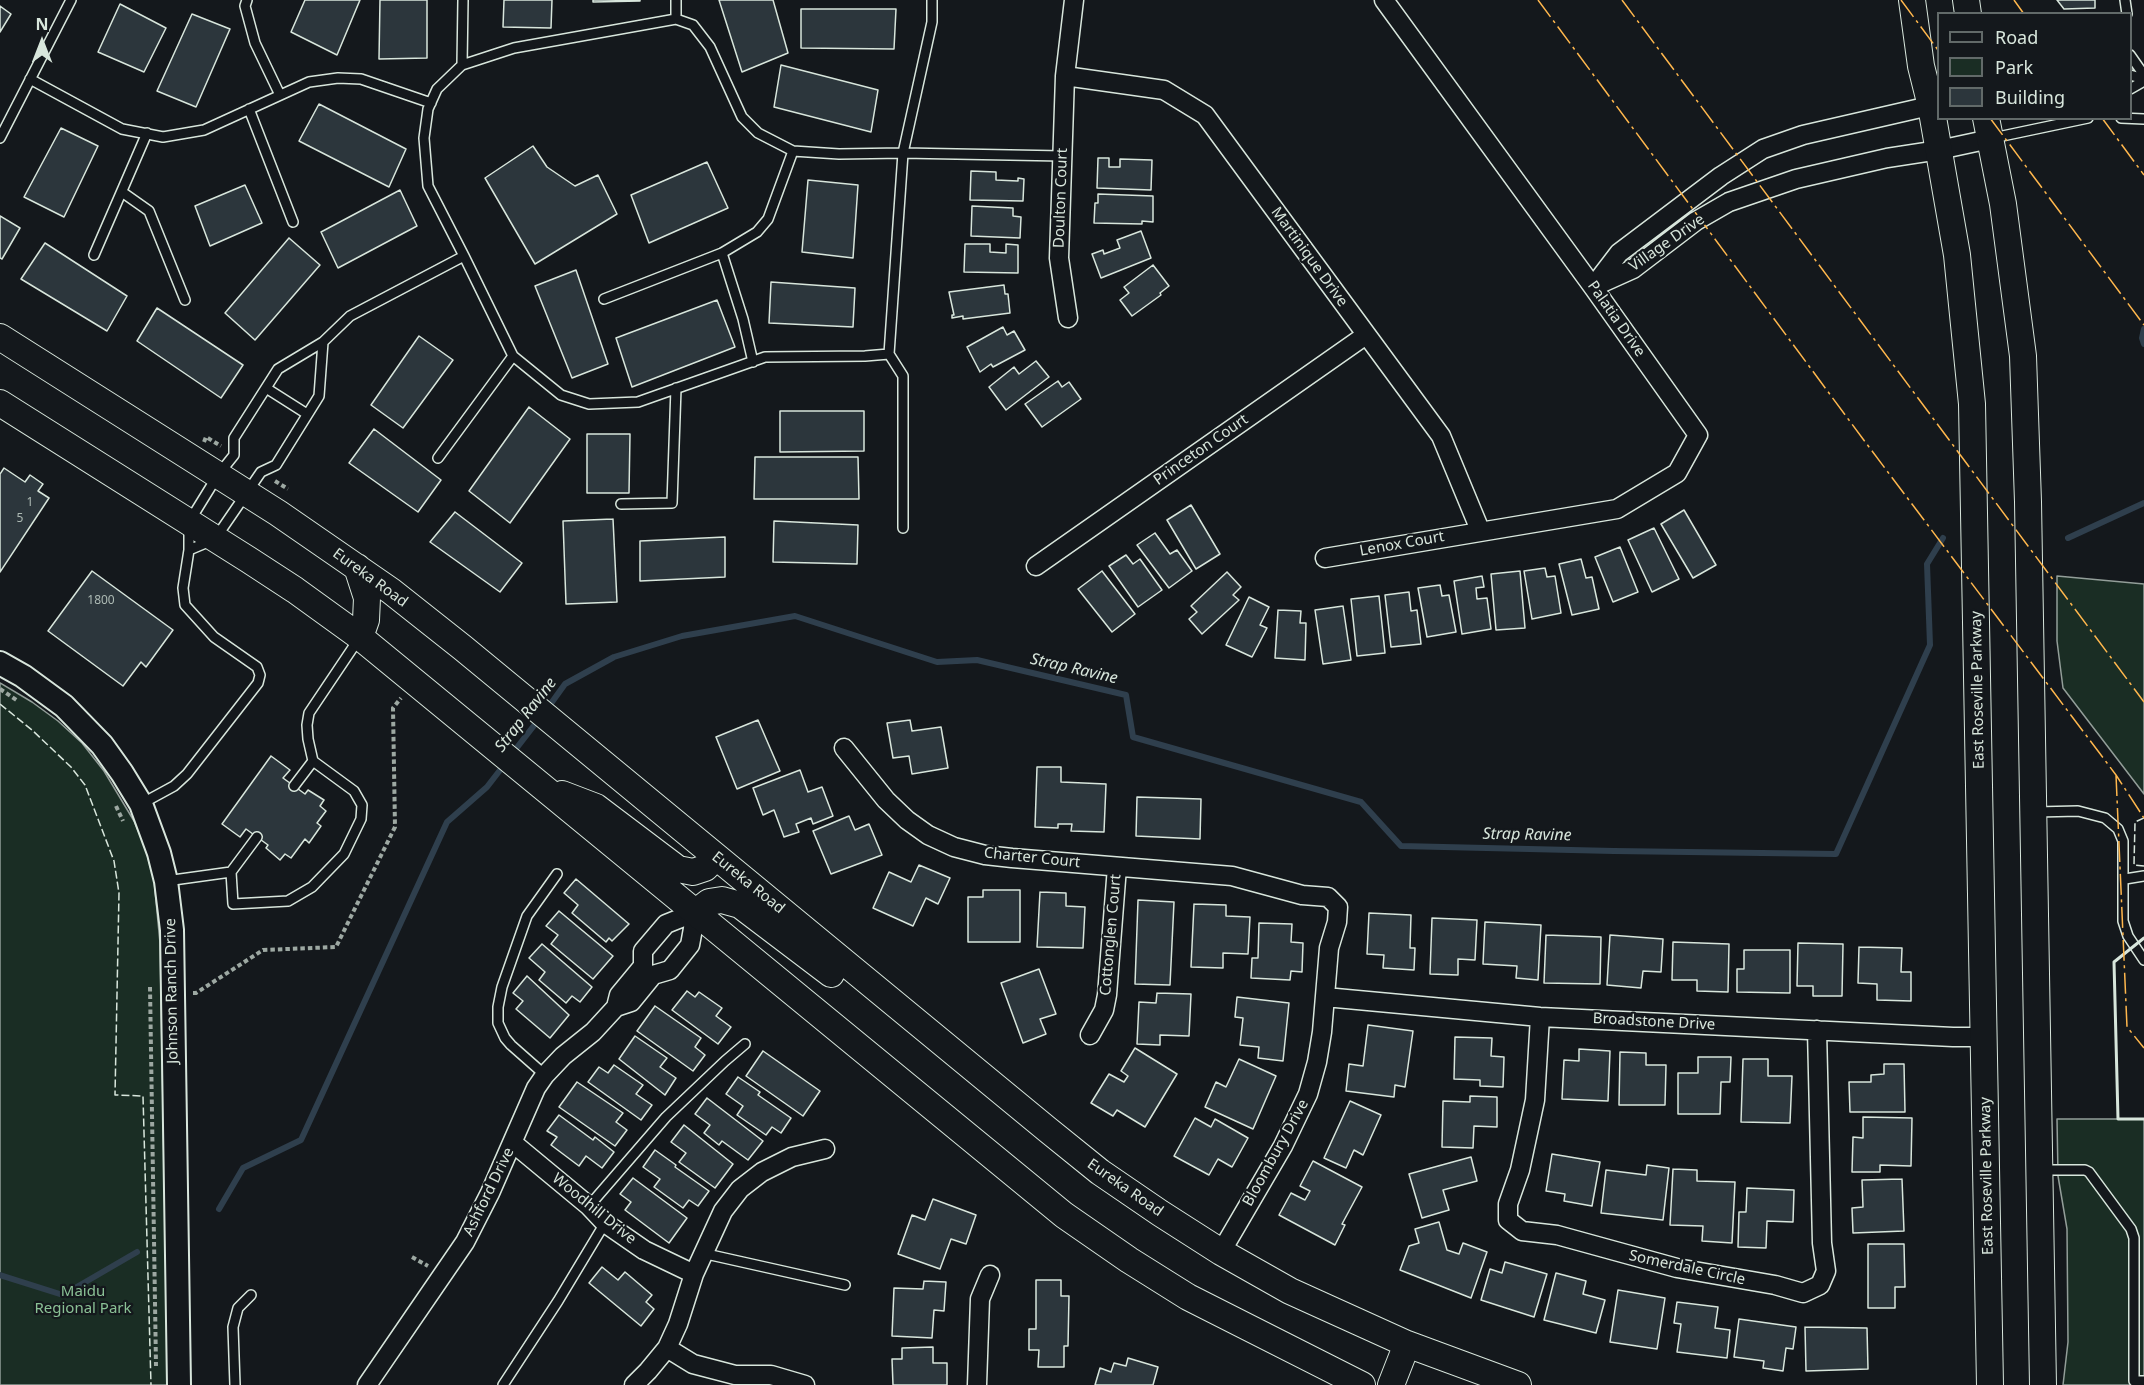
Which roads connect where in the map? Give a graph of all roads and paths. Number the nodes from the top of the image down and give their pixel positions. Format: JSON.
{"nodes":[{"id":1,"x":71,"y":0,"type":"edge"},
{"id":2,"x":247,"y":0,"type":"edge"},
{"id":3,"x":463,"y":0,"type":"edge"},
{"id":4,"x":676,"y":0,"type":"edge"},
{"id":5,"x":932,"y":0,"type":"edge"},
{"id":6,"x":1074,"y":0,"type":"edge"},
{"id":7,"x":1384,"y":0,"type":"edge"},
{"id":8,"x":1912,"y":0,"type":"edge"},
{"id":9,"x":676,"y":19,"type":"junction"},
{"id":10,"x":2132,"y":58,"type":"edge"},
{"id":11,"x":462,"y":65,"type":"junction"},
{"id":12,"x":1065,"y":76,"type":"junction"},
{"id":13,"x":2144,"y":78,"type":"edge"},
{"id":14,"x":30,"y":79,"type":"junction"},
{"id":15,"x":2132,"y":87,"type":"edge"},
{"id":16,"x":280,"y":95,"type":"junction"},
{"id":17,"x":431,"y":103,"type":"junction"},
{"id":18,"x":1935,"y":105,"type":"edge"},
{"id":19,"x":249,"y":109,"type":"junction"},
{"id":20,"x":2070,"y":120,"type":"edge"},
{"id":21,"x":1988,"y":129,"type":"edge"},
{"id":22,"x":147,"y":133,"type":"junction"},
{"id":23,"x":0,"y":138,"type":"edge"},
{"id":24,"x":1939,"y":150,"type":"junction"},
{"id":25,"x":793,"y":151,"type":"junction"},
{"id":26,"x":903,"y":153,"type":"junction"},
{"id":27,"x":1063,"y":156,"type":"junction"},
{"id":28,"x":122,"y":192,"type":"junction"},
{"id":29,"x":293,"y":222,"type":"dead end"},
{"id":30,"x":722,"y":252,"type":"junction"},
{"id":31,"x":94,"y":255,"type":"dead end"},
{"id":32,"x":465,"y":256,"type":"junction"},
{"id":33,"x":1593,"y":287,"type":"junction"},
{"id":34,"x":604,"y":299,"type":"dead end"},
{"id":35,"x":185,"y":300,"type":"dead end"},
{"id":36,"x":1068,"y":318,"type":"dead end"},
{"id":37,"x":1366,"y":335,"type":"junction"},
{"id":38,"x":0,"y":337,"type":"edge"},
{"id":39,"x":323,"y":342,"type":"junction"},
{"id":40,"x":888,"y":354,"type":"junction"},
{"id":41,"x":513,"y":356,"type":"junction"},
{"id":42,"x":753,"y":362,"type":"junction"},
{"id":43,"x":266,"y":388,"type":"junction"},
{"id":44,"x":676,"y":388,"type":"junction"},
{"id":45,"x":0,"y":403,"type":"edge"},
{"id":46,"x":307,"y":414,"type":"junction"},
{"id":47,"x":438,"y":458,"type":"dead end"},
{"id":48,"x":218,"y":475,"type":"junction"},
{"id":49,"x":247,"y":494,"type":"junction"},
{"id":50,"x":621,"y":504,"type":"dead end"},
{"id":51,"x":189,"y":522,"type":"junction"},
{"id":52,"x":903,"y":528,"type":"dead end"},
{"id":53,"x":1480,"y":530,"type":"junction"},
{"id":54,"x":215,"y":539,"type":"junction"},
{"id":55,"x":189,"y":550,"type":"junction"},
{"id":56,"x":1325,"y":558,"type":"dead end"},
{"id":57,"x":1036,"y":566,"type":"dead end"},
{"id":58,"x":357,"y":567,"type":"junction"},
{"id":59,"x":360,"y":637,"type":"junction"},
{"id":60,"x":0,"y":663,"type":"edge"},
{"id":61,"x":0,"y":689,"type":"edge"},
{"id":62,"x":19,"y":701,"type":"dead end"},
{"id":63,"x":843,"y":748,"type":"dead end"},
{"id":64,"x":313,"y":761,"type":"junction"},
{"id":65,"x":537,"y":782,"type":"junction"},
{"id":66,"x":294,"y":786,"type":"dead end"},
{"id":67,"x":114,"y":804,"type":"dead end"},
{"id":68,"x":141,"y":804,"type":"junction"},
{"id":69,"x":2034,"y":812,"type":"junction"},
{"id":70,"x":125,"y":825,"type":"dead end"},
{"id":71,"x":257,"y":837,"type":"dead end"},
{"id":72,"x":716,"y":857,"type":"junction"},
{"id":73,"x":1117,"y":867,"type":"junction"},
{"id":74,"x":231,"y":872,"type":"junction"},
{"id":75,"x":557,"y":874,"type":"dead end"},
{"id":76,"x":2144,"y":876,"type":"edge"},
{"id":77,"x":2125,"y":879,"type":"junction"},
{"id":78,"x":166,"y":881,"type":"junction"},
{"id":79,"x":1338,"y":907,"type":"joint"},
{"id":80,"x":696,"y":912,"type":"junction"},
{"id":81,"x":2144,"y":960,"type":"edge"},
{"id":82,"x":648,"y":971,"type":"junction"},
{"id":83,"x":150,"y":982,"type":"dead end"},
{"id":84,"x":1325,"y":997,"type":"junction"},
{"id":85,"x":886,"y":998,"type":"junction"},
{"id":86,"x":1540,"y":1017,"type":"junction"},
{"id":87,"x":1817,"y":1030,"type":"junction"},
{"id":88,"x":1090,"y":1035,"type":"dead end"},
{"id":89,"x":1984,"y":1037,"type":"junction"},
{"id":90,"x":745,"y":1044,"type":"dead end"},
{"id":91,"x":544,"y":1075,"type":"junction"},
{"id":92,"x":513,"y":1143,"type":"junction"},
{"id":93,"x":825,"y":1149,"type":"dead end"},
{"id":94,"x":2040,"y":1170,"type":"junction"},
{"id":95,"x":589,"y":1206,"type":"junction"},
{"id":96,"x":605,"y":1223,"type":"junction"},
{"id":97,"x":1221,"y":1252,"type":"junction"},
{"id":98,"x":702,"y":1253,"type":"junction"},
{"id":99,"x":694,"y":1274,"type":"junction"},
{"id":100,"x":990,"y":1275,"type":"dead end"},
{"id":101,"x":845,"y":1285,"type":"dead end"},
{"id":102,"x":251,"y":1295,"type":"dead end"},
{"id":103,"x":1407,"y":1344,"type":"junction"},
{"id":104,"x":667,"y":1348,"type":"junction"},
{"id":105,"x":156,"y":1374,"type":"dead end"},
{"id":106,"x":2144,"y":1381,"type":"edge"},
{"id":107,"x":179,"y":1385,"type":"edge"},
{"id":108,"x":235,"y":1385,"type":"edge"},
{"id":109,"x":367,"y":1385,"type":"edge"},
{"id":110,"x":503,"y":1385,"type":"edge"},
{"id":111,"x":634,"y":1385,"type":"edge"},
{"id":112,"x":805,"y":1385,"type":"edge"},
{"id":113,"x":978,"y":1385,"type":"edge"},
{"id":114,"x":1362,"y":1385,"type":"edge"},
{"id":115,"x":1391,"y":1385,"type":"edge"},
{"id":116,"x":1518,"y":1385,"type":"edge"},
{"id":117,"x":1990,"y":1385,"type":"edge"},
{"id":118,"x":2043,"y":1385,"type":"edge"}],
"edges":[{"from":1,"to":14,"type":"lane"},
{"from":2,"to":16,"type":"lane"},
{"from":3,"to":11,"type":"lane"},
{"from":4,"to":9,"type":"lane"},
{"from":5,"to":26,"type":"lane"},
{"from":6,"to":12,"type":"street","name":"Doulton Court"},
{"from":7,"to":33,"type":"street","name":"Palatia Drive"},
{"from":8,"to":18,"type":"main road","name":"East Roseville Parkway"},
{"from":9,"to":11,"type":"lane"},
{"from":9,"to":25,"type":"lane"},
{"from":10,"to":13,"type":"lane"},
{"from":11,"to":17,"type":"lane"},
{"from":12,"to":27,"type":"street","name":"Doulton Court"},
{"from":12,"to":37,"type":"street","name":"Martinique Drive"},
{"from":13,"to":15,"type":"lane"},
{"from":14,"to":22,"type":"lane"},
{"from":14,"to":23,"type":"lane"},
{"from":16,"to":17,"type":"lane"},
{"from":16,"to":19,"type":"lane"},
{"from":17,"to":32,"type":"lane"},
{"from":18,"to":24,"type":"main road","name":"East Roseville Parkway"},
{"from":18,"to":33,"type":"street","name":"Village Drive"},
{"from":19,"to":22,"type":"lane"},
{"from":19,"to":29,"type":"lane"},
{"from":20,"to":21,"type":"lane"},
{"from":21,"to":24,"type":"street","name":"Village Drive"},
{"from":21,"to":69,"type":"main road"},
{"from":22,"to":28,"type":"lane"},
{"from":24,"to":33,"type":"street","name":"Village Drive"},
{"from":24,"to":89,"type":"main road","name":"East Roseville Parkway"},
{"from":25,"to":26,"type":"lane"},
{"from":25,"to":30,"type":"lane"},
{"from":26,"to":27,"type":"lane"},
{"from":26,"to":40,"type":"lane"},
{"from":27,"to":36,"type":"street","name":"Doulton Court"},
{"from":28,"to":31,"type":"lane"},
{"from":28,"to":35,"type":"lane"},
{"from":30,"to":34,"type":"lane"},
{"from":30,"to":42,"type":"lane"},
{"from":32,"to":39,"type":"lane"},
{"from":32,"to":41,"type":"lane"},
{"from":33,"to":53,"type":"street","name":"Palatia Drive"},
{"from":37,"to":53,"type":"street","name":"Martinique Drive"},
{"from":37,"to":57,"type":"street","name":"Princeton Court"},
{"from":38,"to":48,"type":"main road","name":"Eureka Road"},
{"from":39,"to":43,"type":"lane"},
{"from":39,"to":46,"type":"lane"},
{"from":40,"to":42,"type":"lane"},
{"from":40,"to":52,"type":"lane"},
{"from":41,"to":44,"type":"lane"},
{"from":41,"to":47,"type":"lane"},
{"from":42,"to":44,"type":"lane"},
{"from":43,"to":46,"type":"lane"},
{"from":43,"to":48,"type":"lane"},
{"from":44,"to":50,"type":"lane"},
{"from":45,"to":51,"type":"main road"},
{"from":46,"to":49,"type":"lane"},
{"from":48,"to":49,"type":"main road","name":"Eureka Road"},
{"from":48,"to":51,"type":"lane"},
{"from":49,"to":54,"type":"lane"},
{"from":49,"to":58,"type":"main road","name":"Eureka Road"},
{"from":51,"to":54,"type":"main road"},
{"from":51,"to":55,"type":"lane"},
{"from":53,"to":56,"type":"street","name":"Lenox Court"},
{"from":54,"to":55,"type":"lane"},
{"from":54,"to":59,"type":"main road"},
{"from":55,"to":68,"type":"lane"},
{"from":58,"to":59,"type":"main road"},
{"from":58,"to":72,"type":"main road","name":"Eureka Road"},
{"from":59,"to":64,"type":"lane"},
{"from":59,"to":65,"type":"main road"},
{"from":60,"to":68,"type":"street","name":"Johnson Ranch Drive"},
{"from":61,"to":62,"type":"path"},
{"from":63,"to":73,"type":"street","name":"Charter Court"},
{"from":64,"to":66,"type":"lane"},
{"from":64,"to":74,"type":"lane"},
{"from":65,"to":72,"type":"main road"},
{"from":65,"to":80,"type":"main road"},
{"from":67,"to":70,"type":"path"},
{"from":68,"to":78,"type":"street","name":"Johnson Ranch Drive"},
{"from":69,"to":77,"type":"lane"},
{"from":69,"to":94,"type":"main road"},
{"from":71,"to":74,"type":"lane"},
{"from":72,"to":85,"type":"main road","name":"Eureka Road"},
{"from":73,"to":79,"type":"street","name":"Charter Court"},
{"from":73,"to":88,"type":"street","name":"Cottonglen Court"},
{"from":74,"to":78,"type":"lane"},
{"from":75,"to":91,"type":"lane"},
{"from":76,"to":77,"type":"lane"},
{"from":77,"to":81,"type":"lane"},
{"from":78,"to":107,"type":"street","name":"Johnson Ranch Drive"},
{"from":79,"to":84,"type":"street","name":"Bloombury Drive"},
{"from":80,"to":82,"type":"street","name":"Ashford Drive"},
{"from":80,"to":82,"type":"street","name":"Ashford Drive"},
{"from":80,"to":85,"type":"main road"},
{"from":80,"to":114,"type":"main road"},
{"from":82,"to":91,"type":"street","name":"Ashford Drive"},
{"from":83,"to":105,"type":"path"},
{"from":84,"to":86,"type":"street","name":"Broadstone Drive"},
{"from":84,"to":97,"type":"street","name":"Bloombury Drive"},
{"from":85,"to":97,"type":"main road","name":"Eureka Road"},
{"from":86,"to":87,"type":"street","name":"Broadstone Drive"},
{"from":86,"to":87,"type":"street","name":"Somerdale Circle"},
{"from":87,"to":89,"type":"street","name":"Broadstone Drive"},
{"from":89,"to":117,"type":"main road","name":"East Roseville Parkway"},
{"from":90,"to":95,"type":"lane"},
{"from":91,"to":92,"type":"street","name":"Ashford Drive"},
{"from":92,"to":95,"type":"street","name":"Woodhill Drive"},
{"from":92,"to":109,"type":"street","name":"Ashford Drive"},
{"from":93,"to":98,"type":"street"},
{"from":94,"to":106,"type":"lane"},
{"from":94,"to":118,"type":"main road"},
{"from":95,"to":96,"type":"street","name":"Woodhill Drive"},
{"from":96,"to":99,"type":"street","name":"Woodhill Drive"},
{"from":96,"to":110,"type":"lane"},
{"from":97,"to":103,"type":"main road","name":"Eureka Road"},
{"from":98,"to":99,"type":"street"},
{"from":98,"to":101,"type":"lane"},
{"from":99,"to":104,"type":"street"},
{"from":100,"to":113,"type":"street"},
{"from":102,"to":108,"type":"lane"},
{"from":103,"to":115,"type":"main road"},
{"from":103,"to":116,"type":"main road","name":"Eureka Road"},
{"from":104,"to":111,"type":"street"},
{"from":104,"to":112,"type":"street"}]}
